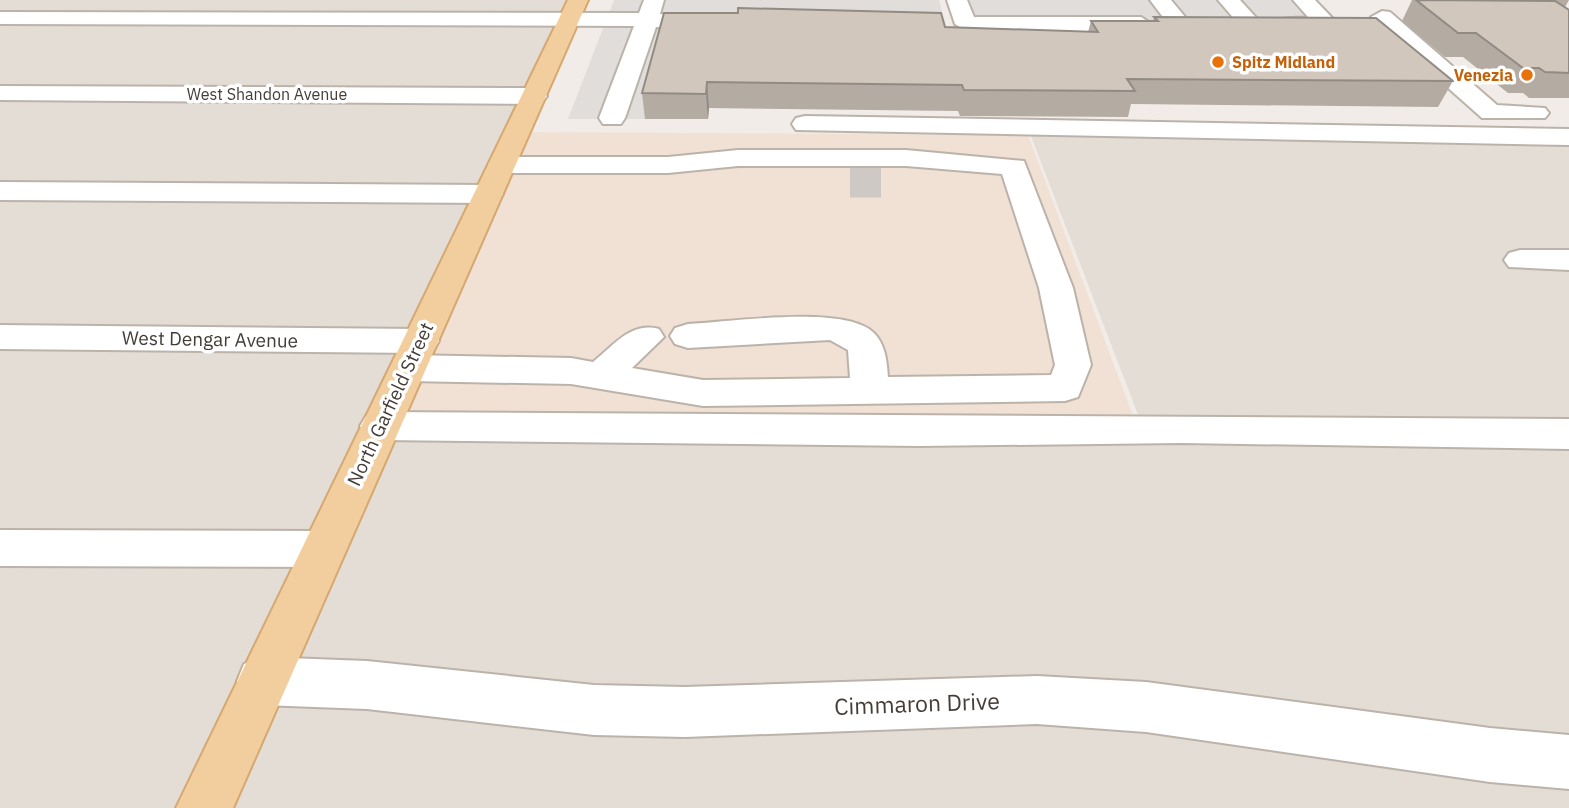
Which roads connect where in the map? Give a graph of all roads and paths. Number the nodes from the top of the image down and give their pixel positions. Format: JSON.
{"nodes":[{"id":1,"x":957,"y":0,"type":"edge"},
{"id":2,"x":1021,"y":0,"type":"edge"},
{"id":3,"x":1087,"y":0,"type":"edge"},
{"id":4,"x":1160,"y":0,"type":"edge"},
{"id":5,"x":1228,"y":0,"type":"edge"},
{"id":6,"x":1303,"y":0,"type":"edge"},
{"id":7,"x":1373,"y":8,"type":"edge"},
{"id":8,"x":573,"y":10,"type":"edge"},
{"id":9,"x":651,"y":10,"type":"edge"},
{"id":10,"x":1410,"y":16,"type":"dead end"},
{"id":11,"x":0,"y":18,"type":"edge"},
{"id":12,"x":692,"y":21,"type":"edge"},
{"id":13,"x":939,"y":24,"type":"edge"},
{"id":14,"x":966,"y":24,"type":"junction"},
{"id":15,"x":1034,"y":24,"type":"junction"},
{"id":16,"x":1102,"y":24,"type":"junction"},
{"id":17,"x":1180,"y":24,"type":"junction"},
{"id":18,"x":1251,"y":24,"type":"junction"},
{"id":19,"x":0,"y":93,"type":"edge"},
{"id":20,"x":534,"y":96,"type":"junction"},
{"id":21,"x":1556,"y":113,"type":"dead end"},
{"id":22,"x":612,"y":118,"type":"dead end"},
{"id":23,"x":805,"y":124,"type":"dead end"},
{"id":24,"x":1569,"y":137,"type":"edge"},
{"id":25,"x":724,"y":159,"type":"junction"},
{"id":26,"x":495,"y":179,"type":"junction"},
{"id":27,"x":850,"y":182,"type":"tunnel mouth"},
{"id":28,"x":0,"y":191,"type":"edge"},
{"id":29,"x":1520,"y":260,"type":"dead end"},
{"id":30,"x":1569,"y":260,"type":"edge"},
{"id":31,"x":688,"y":336,"type":"dead end"},
{"id":32,"x":0,"y":337,"type":"edge"},
{"id":33,"x":646,"y":337,"type":"dead end"},
{"id":34,"x":414,"y":354,"type":"junction"},
{"id":35,"x":600,"y":376,"type":"junction"},
{"id":36,"x":869,"y":390,"type":"junction"},
{"id":37,"x":380,"y":426,"type":"junction"},
{"id":38,"x":1569,"y":434,"type":"edge"},
{"id":39,"x":0,"y":548,"type":"edge"},
{"id":40,"x":321,"y":549,"type":"junction"},
{"id":41,"x":262,"y":681,"type":"junction"},
{"id":42,"x":1569,"y":762,"type":"edge"},
{"id":43,"x":204,"y":808,"type":"edge"}],
"edges":[{"from":1,"to":14,"type":"street"},
{"from":2,"to":15,"type":"street"},
{"from":3,"to":16,"type":"street"},
{"from":4,"to":17,"type":"street"},
{"from":5,"to":18,"type":"street"},
{"from":6,"to":18,"type":"street"},
{"from":7,"to":10,"type":"street"},
{"from":7,"to":21,"type":"street"},
{"from":8,"to":9,"type":"street"},
{"from":8,"to":11,"type":"street"},
{"from":8,"to":20,"type":"main road","name":"North Garfield Street"},
{"from":9,"to":12,"type":"street"},
{"from":9,"to":22,"type":"street"},
{"from":13,"to":14,"type":"street"},
{"from":14,"to":15,"type":"street"},
{"from":15,"to":16,"type":"street"},
{"from":16,"to":17,"type":"street"},
{"from":17,"to":18,"type":"street"},
{"from":19,"to":20,"type":"street","name":"West Shandon Avenue"},
{"from":20,"to":26,"type":"main road","name":"North Garfield Street"},
{"from":23,"to":24,"type":"street"},
{"from":25,"to":26,"type":"street"},
{"from":25,"to":27,"type":"street"},
{"from":25,"to":36,"type":"street","name":"West Dengar Avenue"},
{"from":26,"to":28,"type":"street"},
{"from":26,"to":34,"type":"main road","name":"North Garfield Street"},
{"from":29,"to":30,"type":"street"},
{"from":31,"to":36,"type":"street"},
{"from":32,"to":34,"type":"street","name":"West Dengar Avenue"},
{"from":33,"to":35,"type":"street"},
{"from":34,"to":35,"type":"street","name":"West Dengar Avenue"},
{"from":34,"to":37,"type":"main road","name":"North Garfield Street"},
{"from":35,"to":36,"type":"street","name":"West Dengar Avenue"},
{"from":37,"to":38,"type":"street"},
{"from":37,"to":40,"type":"main road","name":"North Garfield Street"},
{"from":39,"to":40,"type":"street"},
{"from":40,"to":41,"type":"main road","name":"North Garfield Street"},
{"from":41,"to":42,"type":"street","name":"Cimmaron Drive"},
{"from":41,"to":43,"type":"main road","name":"North Garfield Street"}]}
